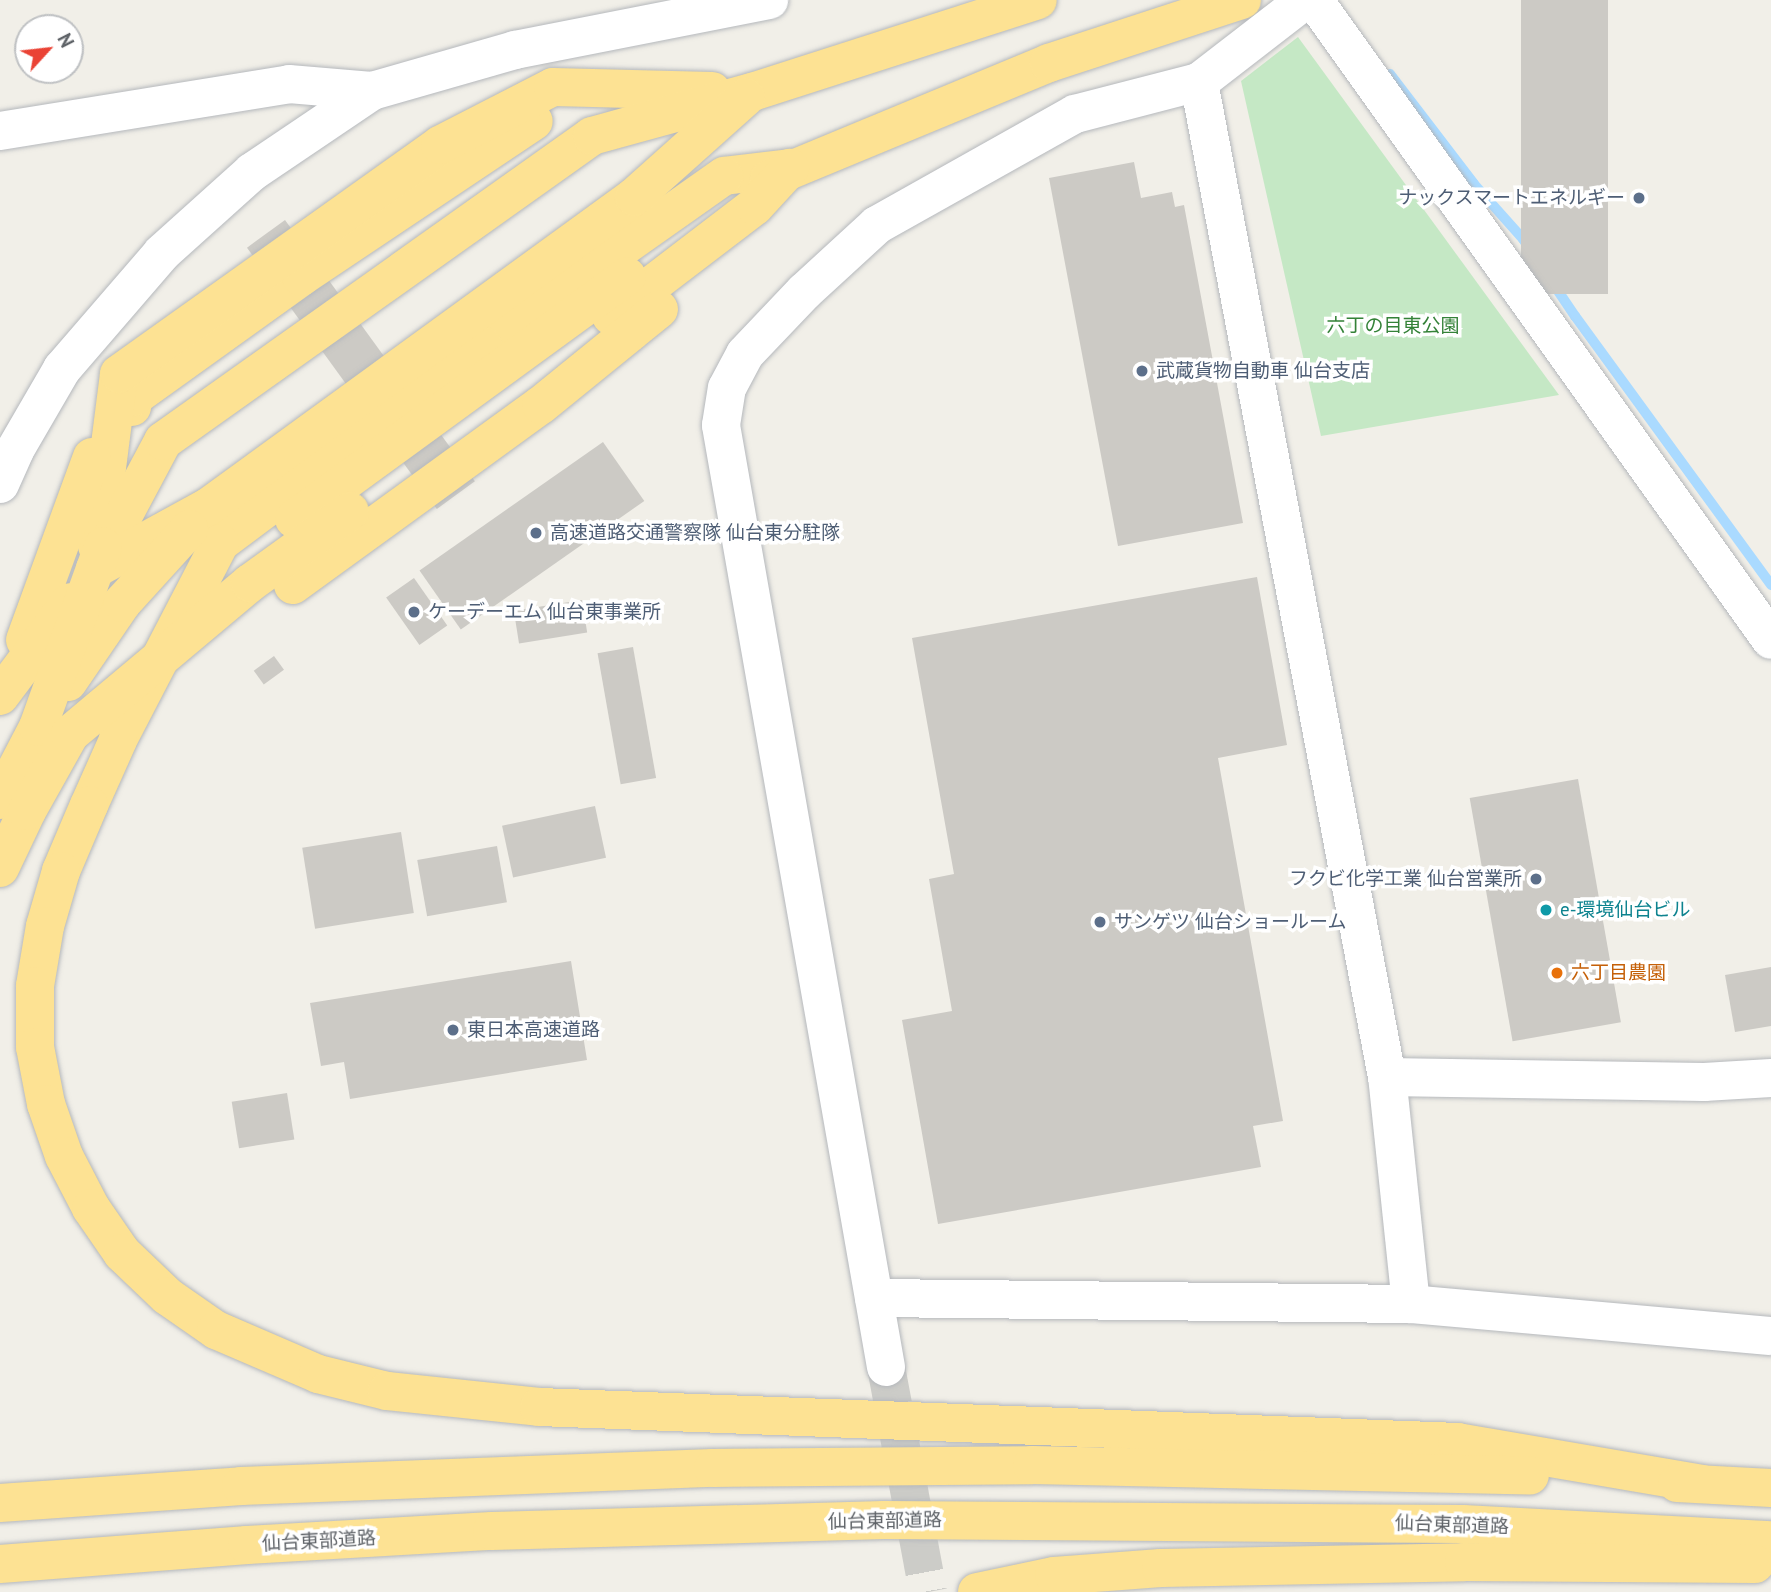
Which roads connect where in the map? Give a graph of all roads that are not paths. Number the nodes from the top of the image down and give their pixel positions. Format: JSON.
{"nodes":[{"id":1,"x":769,"y":0,"type":"edge"},
{"id":2,"x":1038,"y":0,"type":"edge"},
{"id":3,"x":1242,"y":0,"type":"edge"},
{"id":4,"x":1305,"y":0,"type":"edge"},
{"id":5,"x":1314,"y":0,"type":"edge"},
{"id":6,"x":648,"y":11,"type":"edge"},
{"id":7,"x":1199,"y":82,"type":"junction"},
{"id":8,"x":372,"y":91,"type":"junction"},
{"id":9,"x":752,"y":92,"type":"junction"},
{"id":10,"x":0,"y":131,"type":"edge"},
{"id":11,"x":790,"y":167,"type":"junction"},
{"id":12,"x":119,"y":374,"type":"junction"},
{"id":13,"x":0,"y":484,"type":"edge"},
{"id":14,"x":208,"y":507,"type":"junction"},
{"id":15,"x":220,"y":543,"type":"junction"},
{"id":16,"x":94,"y":569,"type":"junction"},
{"id":17,"x":265,"y":605,"type":"junction"},
{"id":18,"x":1771,"y":640,"type":"edge"},
{"id":19,"x":165,"y":652,"type":"junction"},
{"id":20,"x":3,"y":692,"type":"edge"},
{"id":21,"x":54,"y":731,"type":"junction"},
{"id":22,"x":118,"y":740,"type":"junction"},
{"id":23,"x":0,"y":800,"type":"edge"},
{"id":24,"x":0,"y":868,"type":"edge"},
{"id":25,"x":1387,"y":1077,"type":"junction"},
{"id":26,"x":1771,"y":1078,"type":"edge"},
{"id":27,"x":874,"y":1298,"type":"junction"},
{"id":28,"x":1411,"y":1304,"type":"junction"},
{"id":29,"x":1771,"y":1336,"type":"edge"},
{"id":30,"x":886,"y":1367,"type":"tunnel mouth"},
{"id":31,"x":1702,"y":1484,"type":"junction"},
{"id":32,"x":1771,"y":1488,"type":"edge"},
{"id":33,"x":0,"y":1503,"type":"edge"},
{"id":34,"x":1771,"y":1540,"type":"edge"},
{"id":35,"x":0,"y":1564,"type":"edge"},
{"id":36,"x":1771,"y":1564,"type":"edge"},
{"id":37,"x":977,"y":1592,"type":"edge"}],
"edges":[{"from":1,"to":6,"type":"street"},
{"from":2,"to":9,"type":"highway"},
{"from":3,"to":11,"type":"highway"},
{"from":4,"to":7,"type":"street"},
{"from":5,"to":18,"type":"street"},
{"from":6,"to":8,"type":"street"},
{"from":7,"to":25,"type":"street"},
{"from":7,"to":27,"type":"street"},
{"from":8,"to":10,"type":"street"},
{"from":8,"to":13,"type":"street"},
{"from":9,"to":12,"type":"highway"},
{"from":9,"to":14,"type":"highway"},
{"from":9,"to":16,"type":"highway"},
{"from":9,"to":16,"type":"highway"},
{"from":9,"to":16,"type":"highway"},
{"from":11,"to":15,"type":"highway"},
{"from":11,"to":17,"type":"highway"},
{"from":11,"to":19,"type":"highway"},
{"from":12,"to":16,"type":"highway"},
{"from":12,"to":20,"type":"highway"},
{"from":14,"to":16,"type":"highway"},
{"from":14,"to":21,"type":"highway"},
{"from":15,"to":19,"type":"highway"},
{"from":15,"to":21,"type":"highway"},
{"from":16,"to":20,"type":"highway"},
{"from":16,"to":21,"type":"highway"},
{"from":17,"to":19,"type":"highway"},
{"from":17,"to":22,"type":"highway"},
{"from":19,"to":21,"type":"highway"},
{"from":19,"to":22,"type":"highway"},
{"from":21,"to":23,"type":"highway"},
{"from":21,"to":24,"type":"highway"},
{"from":22,"to":31,"type":"highway"},
{"from":25,"to":26,"type":"street"},
{"from":25,"to":28,"type":"street"},
{"from":27,"to":28,"type":"street"},
{"from":27,"to":30,"type":"street"},
{"from":28,"to":29,"type":"street"},
{"from":31,"to":32,"type":"highway"},
{"from":31,"to":33,"type":"highway"},
{"from":34,"to":35,"type":"highway","name":"仙台東部道路"},
{"from":36,"to":37,"type":"highway"}]}
